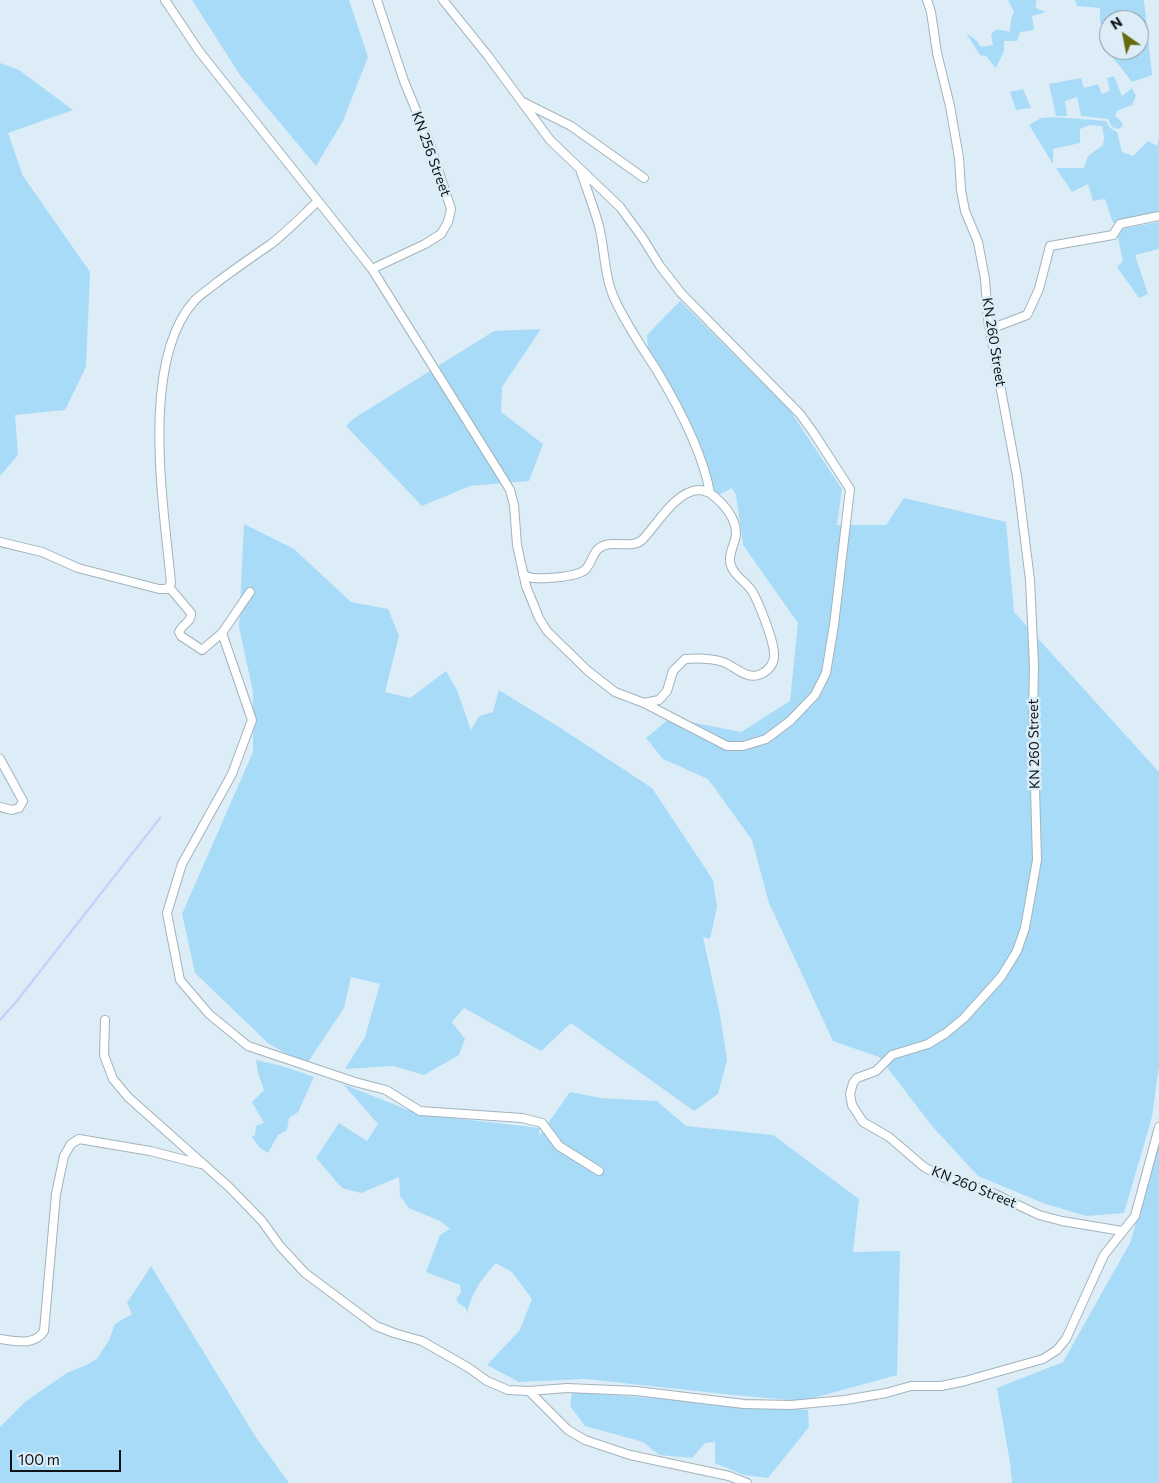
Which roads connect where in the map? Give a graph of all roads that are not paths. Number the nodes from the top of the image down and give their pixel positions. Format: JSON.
{"nodes":[{"id":1,"x":165,"y":0,"type":"edge"},
{"id":2,"x":376,"y":0,"type":"edge"},
{"id":3,"x":443,"y":0,"type":"edge"},
{"id":4,"x":927,"y":0,"type":"edge"},
{"id":5,"x":519,"y":100,"type":"junction"},
{"id":6,"x":580,"y":170,"type":"junction"},
{"id":7,"x":644,"y":178,"type":"dead end"},
{"id":8,"x":318,"y":201,"type":"junction"},
{"id":9,"x":1159,"y":216,"type":"edge"},
{"id":10,"x":372,"y":269,"type":"junction"},
{"id":11,"x":990,"y":329,"type":"junction"},
{"id":12,"x":710,"y":493,"type":"junction"},
{"id":13,"x":0,"y":542,"type":"edge"},
{"id":14,"x":523,"y":574,"type":"junction"},
{"id":15,"x":169,"y":587,"type":"junction"},
{"id":16,"x":250,"y":592,"type":"dead end"},
{"id":17,"x":222,"y":633,"type":"junction"},
{"id":18,"x":644,"y":703,"type":"junction"},
{"id":19,"x":0,"y":759,"type":"edge"},
{"id":20,"x":0,"y":807,"type":"edge"},
{"id":21,"x":105,"y":1020,"type":"dead end"},
{"id":22,"x":1159,"y":1127,"type":"edge"},
{"id":23,"x":203,"y":1164,"type":"junction"},
{"id":24,"x":599,"y":1171,"type":"dead end"},
{"id":25,"x":1122,"y":1231,"type":"junction"},
{"id":26,"x":0,"y":1339,"type":"edge"},
{"id":27,"x":529,"y":1391,"type":"junction"},
{"id":28,"x":747,"y":1483,"type":"edge"}],
"edges":[{"from":1,"to":8,"type":"street"},
{"from":2,"to":10,"type":"street","name":"KN 256 Street"},
{"from":3,"to":5,"type":"street"},
{"from":4,"to":11,"type":"street","name":"KN 260 Street"},
{"from":5,"to":6,"type":"street"},
{"from":5,"to":7,"type":"street"},
{"from":6,"to":12,"type":"street"},
{"from":6,"to":18,"type":"street"},
{"from":8,"to":10,"type":"street"},
{"from":8,"to":15,"type":"street"},
{"from":9,"to":11,"type":"street"},
{"from":10,"to":14,"type":"street"},
{"from":11,"to":25,"type":"street","name":"KN 260 Street"},
{"from":12,"to":14,"type":"street"},
{"from":12,"to":18,"type":"street"},
{"from":13,"to":15,"type":"street"},
{"from":14,"to":18,"type":"street"},
{"from":15,"to":17,"type":"street"},
{"from":16,"to":17,"type":"street"},
{"from":17,"to":24,"type":"street"},
{"from":19,"to":20,"type":"street"},
{"from":21,"to":23,"type":"street"},
{"from":22,"to":25,"type":"street"},
{"from":23,"to":26,"type":"street"},
{"from":23,"to":27,"type":"street"},
{"from":25,"to":27,"type":"street"},
{"from":27,"to":28,"type":"street"}]}
